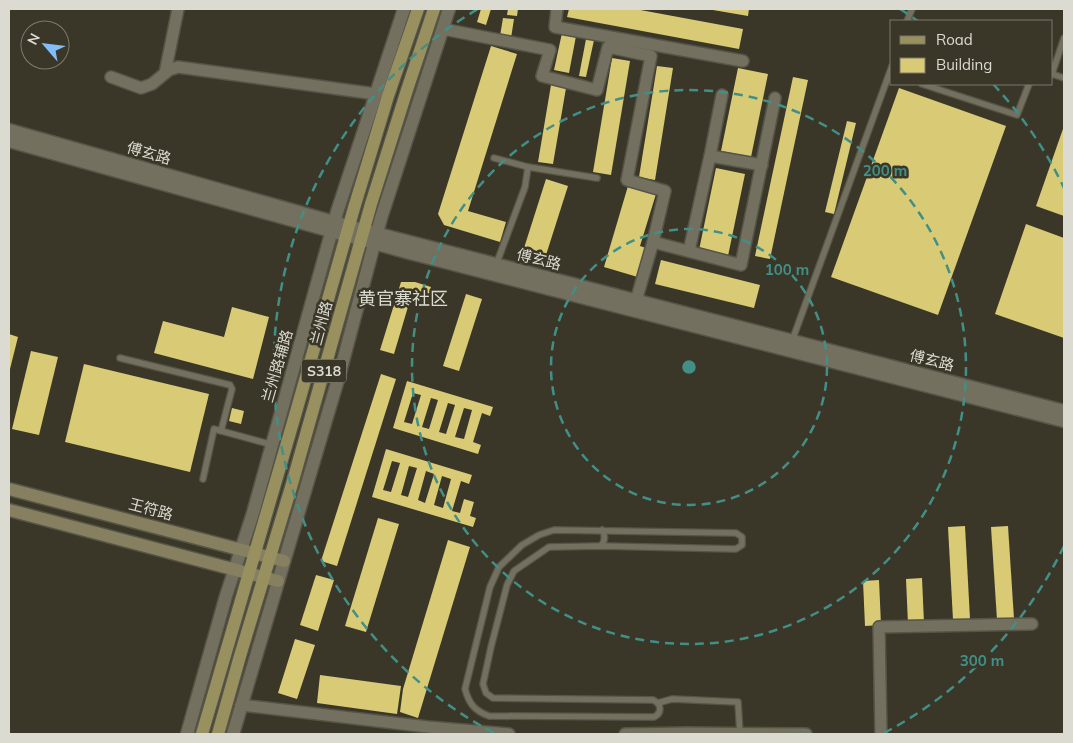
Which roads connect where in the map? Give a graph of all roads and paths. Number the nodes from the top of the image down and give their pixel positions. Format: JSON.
{"nodes":[{"id":1,"x":178,"y":9,"type":"edge"},
{"id":2,"x":404,"y":9,"type":"edge"},
{"id":3,"x":418,"y":9,"type":"edge"},
{"id":4,"x":434,"y":9,"type":"edge"},
{"id":5,"x":449,"y":9,"type":"edge"},
{"id":6,"x":557,"y":9,"type":"edge"},
{"id":7,"x":443,"y":29,"type":"junction"},
{"id":8,"x":1064,"y":38,"type":"edge"},
{"id":9,"x":743,"y":60,"type":"dead end"},
{"id":10,"x":1053,"y":71,"type":"edge"},
{"id":11,"x":165,"y":74,"type":"junction"},
{"id":12,"x":890,"y":76,"type":"edge"},
{"id":13,"x":111,"y":77,"type":"dead end"},
{"id":14,"x":925,"y":85,"type":"edge"},
{"id":15,"x":1029,"y":85,"type":"edge"},
{"id":16,"x":376,"y":94,"type":"junction"},
{"id":17,"x":722,"y":94,"type":"dead end"},
{"id":18,"x":775,"y":98,"type":"dead end"},
{"id":19,"x":9,"y":130,"type":"edge"},
{"id":20,"x":9,"y":141,"type":"edge"},
{"id":21,"x":710,"y":156,"type":"junction"},
{"id":22,"x":494,"y":158,"type":"dead end"},
{"id":23,"x":762,"y":165,"type":"junction"},
{"id":24,"x":528,"y":167,"type":"junction"},
{"id":25,"x":597,"y":178,"type":"dead end"},
{"id":26,"x":333,"y":227,"type":"junction"},
{"id":27,"x":347,"y":231,"type":"junction"},
{"id":28,"x":362,"y":235,"type":"junction"},
{"id":29,"x":376,"y":238,"type":"junction"},
{"id":30,"x":653,"y":242,"type":"junction"},
{"id":31,"x":689,"y":252,"type":"junction"},
{"id":32,"x":496,"y":265,"type":"junction"},
{"id":33,"x":636,"y":301,"type":"junction"},
{"id":34,"x":792,"y":341,"type":"junction"},
{"id":35,"x":120,"y":358,"type":"dead end"},
{"id":36,"x":1064,"y":411,"type":"edge"},
{"id":37,"x":1064,"y":421,"type":"edge"},
{"id":38,"x":221,"y":431,"type":"junction"},
{"id":39,"x":271,"y":445,"type":"junction"},
{"id":40,"x":285,"y":448,"type":"junction"},
{"id":41,"x":202,"y":479,"type":"dead end"},
{"id":42,"x":9,"y":489,"type":"edge"},
{"id":43,"x":9,"y":510,"type":"edge"},
{"id":44,"x":602,"y":530,"type":"junction"},
{"id":45,"x":601,"y":546,"type":"junction"},
{"id":46,"x":241,"y":550,"type":"junction"},
{"id":47,"x":255,"y":554,"type":"junction"},
{"id":48,"x":270,"y":558,"type":"junction"},
{"id":49,"x":284,"y":561,"type":"junction"},
{"id":50,"x":235,"y":569,"type":"junction"},
{"id":51,"x":249,"y":573,"type":"junction"},
{"id":52,"x":264,"y":577,"type":"junction"},
{"id":53,"x":278,"y":581,"type":"junction"},
{"id":54,"x":1032,"y":624,"type":"dead end"},
{"id":55,"x":658,"y":703,"type":"junction"},
{"id":56,"x":242,"y":705,"type":"junction"},
{"id":57,"x":187,"y":734,"type":"edge"},
{"id":58,"x":202,"y":734,"type":"edge"},
{"id":59,"x":218,"y":734,"type":"edge"},
{"id":60,"x":233,"y":734,"type":"edge"},
{"id":61,"x":509,"y":734,"type":"edge"},
{"id":62,"x":625,"y":734,"type":"edge"},
{"id":63,"x":740,"y":734,"type":"edge"},
{"id":64,"x":806,"y":734,"type":"edge"},
{"id":65,"x":881,"y":734,"type":"edge"}],
"edges":[{"from":1,"to":11,"type":"street"},
{"from":2,"to":16,"type":"street","name":"兰州路辅路"},
{"from":3,"to":27,"type":"main road","name":"兰州路","number":"S318"},
{"from":4,"to":28,"type":"main road","name":"兰州路","number":"S318"},
{"from":5,"to":7,"type":"street"},
{"from":6,"to":9,"type":"street"},
{"from":7,"to":29,"type":"street"},
{"from":7,"to":30,"type":"street"},
{"from":8,"to":10,"type":"lane"},
{"from":11,"to":13,"type":"street"},
{"from":11,"to":16,"type":"street"},
{"from":12,"to":34,"type":"lane"},
{"from":14,"to":15,"type":"lane"},
{"from":16,"to":26,"type":"street","name":"兰州路辅路"},
{"from":17,"to":21,"type":"street"},
{"from":18,"to":23,"type":"street"},
{"from":19,"to":26,"type":"street","name":"傅玄路"},
{"from":20,"to":26,"type":"street","name":"傅玄路"},
{"from":21,"to":23,"type":"street"},
{"from":21,"to":31,"type":"street"},
{"from":22,"to":24,"type":"lane"},
{"from":23,"to":31,"type":"street"},
{"from":24,"to":25,"type":"lane"},
{"from":24,"to":32,"type":"lane"},
{"from":26,"to":27,"type":"street","name":"傅玄路"},
{"from":26,"to":39,"type":"street","name":"兰州路辅路"},
{"from":27,"to":28,"type":"street","name":"傅玄路"},
{"from":27,"to":40,"type":"main road","name":"兰州路","number":"S318"},
{"from":28,"to":29,"type":"street","name":"傅玄路"},
{"from":28,"to":48,"type":"main road","name":"兰州路","number":"S318"},
{"from":29,"to":32,"type":"street","name":"傅玄路"},
{"from":29,"to":37,"type":"street","name":"傅玄路"},
{"from":29,"to":49,"type":"street"},
{"from":30,"to":31,"type":"street"},
{"from":30,"to":33,"type":"street"},
{"from":32,"to":33,"type":"street","name":"傅玄路"},
{"from":33,"to":34,"type":"street","name":"傅玄路"},
{"from":34,"to":36,"type":"street","name":"傅玄路"},
{"from":35,"to":38,"type":"lane"},
{"from":38,"to":39,"type":"lane"},
{"from":38,"to":41,"type":"lane"},
{"from":39,"to":40,"type":"lane"},
{"from":39,"to":46,"type":"street","name":"兰州路辅路"},
{"from":40,"to":47,"type":"main road","name":"兰州路","number":"S318"},
{"from":42,"to":46,"type":"main road","name":"王符路"},
{"from":43,"to":50,"type":"main road"},
{"from":44,"to":45,"type":"lane"},
{"from":44,"to":45,"type":"lane"},
{"from":44,"to":55,"type":"lane"},
{"from":45,"to":55,"type":"lane"},
{"from":46,"to":47,"type":"main road","name":"王符路"},
{"from":46,"to":50,"type":"street","name":"兰州路辅路"},
{"from":47,"to":48,"type":"main road","name":"王符路"},
{"from":47,"to":51,"type":"main road","name":"兰州路","number":"S318"},
{"from":48,"to":49,"type":"main road","name":"王符路"},
{"from":48,"to":52,"type":"main road","name":"兰州路","number":"S318"},
{"from":49,"to":53,"type":"street"},
{"from":50,"to":51,"type":"main road"},
{"from":50,"to":57,"type":"street","name":"兰州路辅路"},
{"from":51,"to":52,"type":"main road"},
{"from":51,"to":58,"type":"main road","name":"兰州路","number":"S318"},
{"from":52,"to":53,"type":"main road"},
{"from":52,"to":59,"type":"main road","name":"兰州路","number":"S318"},
{"from":53,"to":56,"type":"street"},
{"from":54,"to":65,"type":"street"},
{"from":55,"to":63,"type":"lane"},
{"from":56,"to":60,"type":"street"},
{"from":56,"to":61,"type":"street"},
{"from":62,"to":63,"type":"street"},
{"from":63,"to":64,"type":"street"}]}
